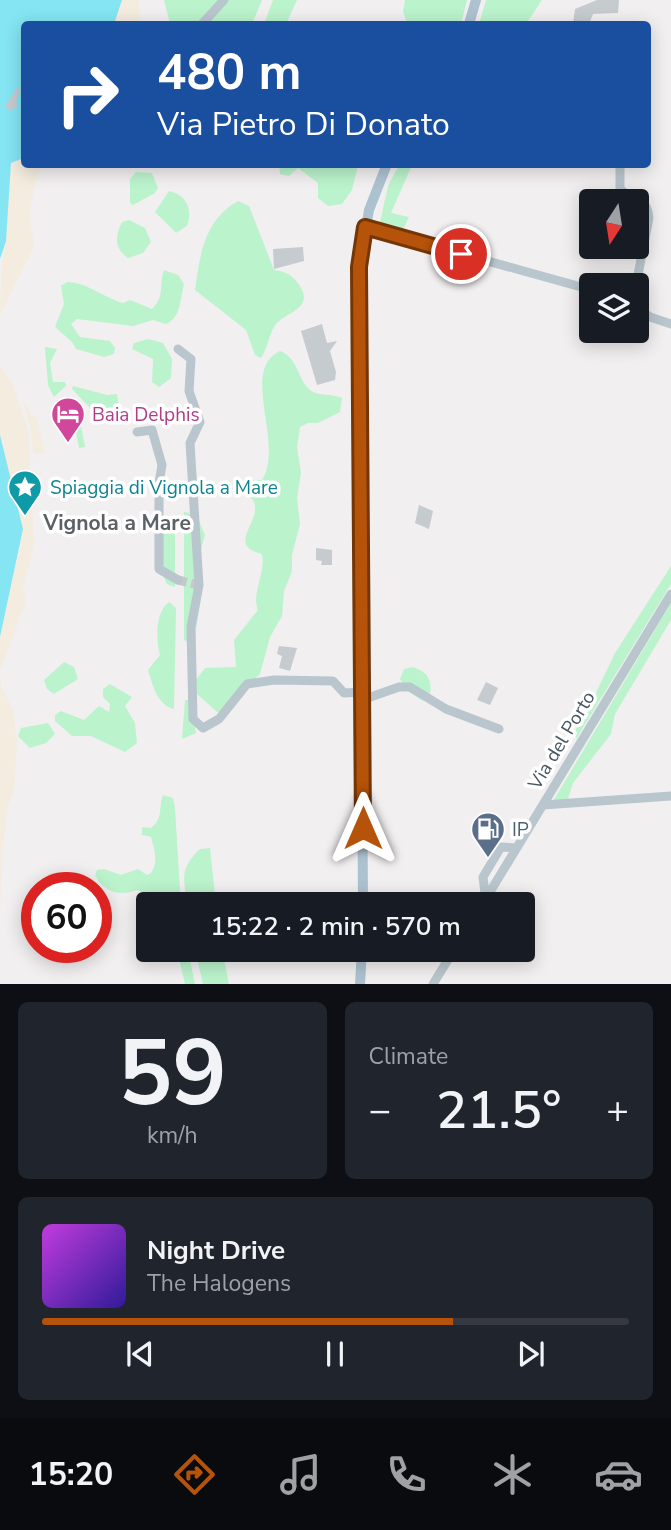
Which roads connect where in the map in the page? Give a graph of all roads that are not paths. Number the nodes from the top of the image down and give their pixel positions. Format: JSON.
{"nodes":[{"id":1,"x":224,"y":0,"type":"edge"},
{"id":2,"x":476,"y":0,"type":"edge"},
{"id":3,"x":205,"y":21,"type":"edge"},
{"id":4,"x":470,"y":21,"type":"edge"},
{"id":5,"x":386,"y":168,"type":"edge"},
{"id":6,"x":620,"y":168,"type":"edge"},
{"id":7,"x":365,"y":227,"type":"junction"},
{"id":8,"x":638,"y":273,"type":"edge"},
{"id":9,"x":579,"y":286,"type":"edge"},
{"id":10,"x":649,"y":316,"type":"edge"},
{"id":11,"x":671,"y":324,"type":"edge"},
{"id":12,"x":177,"y":349,"type":"dead end"},
{"id":13,"x":137,"y":432,"type":"dead end"},
{"id":14,"x":178,"y":580,"type":"tunnel mouth"},
{"id":15,"x":671,"y":594,"type":"edge"},
{"id":16,"x":362,"y":696,"type":"junction"},
{"id":17,"x":499,"y":729,"type":"dead end"},
{"id":18,"x":671,"y":796,"type":"edge"},
{"id":19,"x":542,"y":805,"type":"junction"},
{"id":20,"x":363,"y":892,"type":"edge"},
{"id":21,"x":490,"y":892,"type":"edge"},
{"id":22,"x":361,"y":962,"type":"edge"},
{"id":23,"x":447,"y":962,"type":"edge"},
{"id":24,"x":360,"y":984,"type":"edge"},
{"id":25,"x":433,"y":984,"type":"edge"}],
"edges":[{"from":1,"to":3,"type":"street"},
{"from":2,"to":4,"type":"main road"},
{"from":5,"to":7,"type":"main road"},
{"from":6,"to":8,"type":"street"},
{"from":7,"to":9,"type":"street"},
{"from":7,"to":16,"type":"main road"},
{"from":10,"to":11,"type":"street"},
{"from":12,"to":16,"type":"street"},
{"from":13,"to":14,"type":"street"},
{"from":15,"to":19,"type":"street","name":"Via del Porto"},
{"from":16,"to":17,"type":"street"},
{"from":16,"to":20,"type":"main road"},
{"from":18,"to":19,"type":"street"},
{"from":19,"to":21,"type":"street","name":"Via del Porto"},
{"from":22,"to":24,"type":"main road"},
{"from":23,"to":25,"type":"street"}]}
